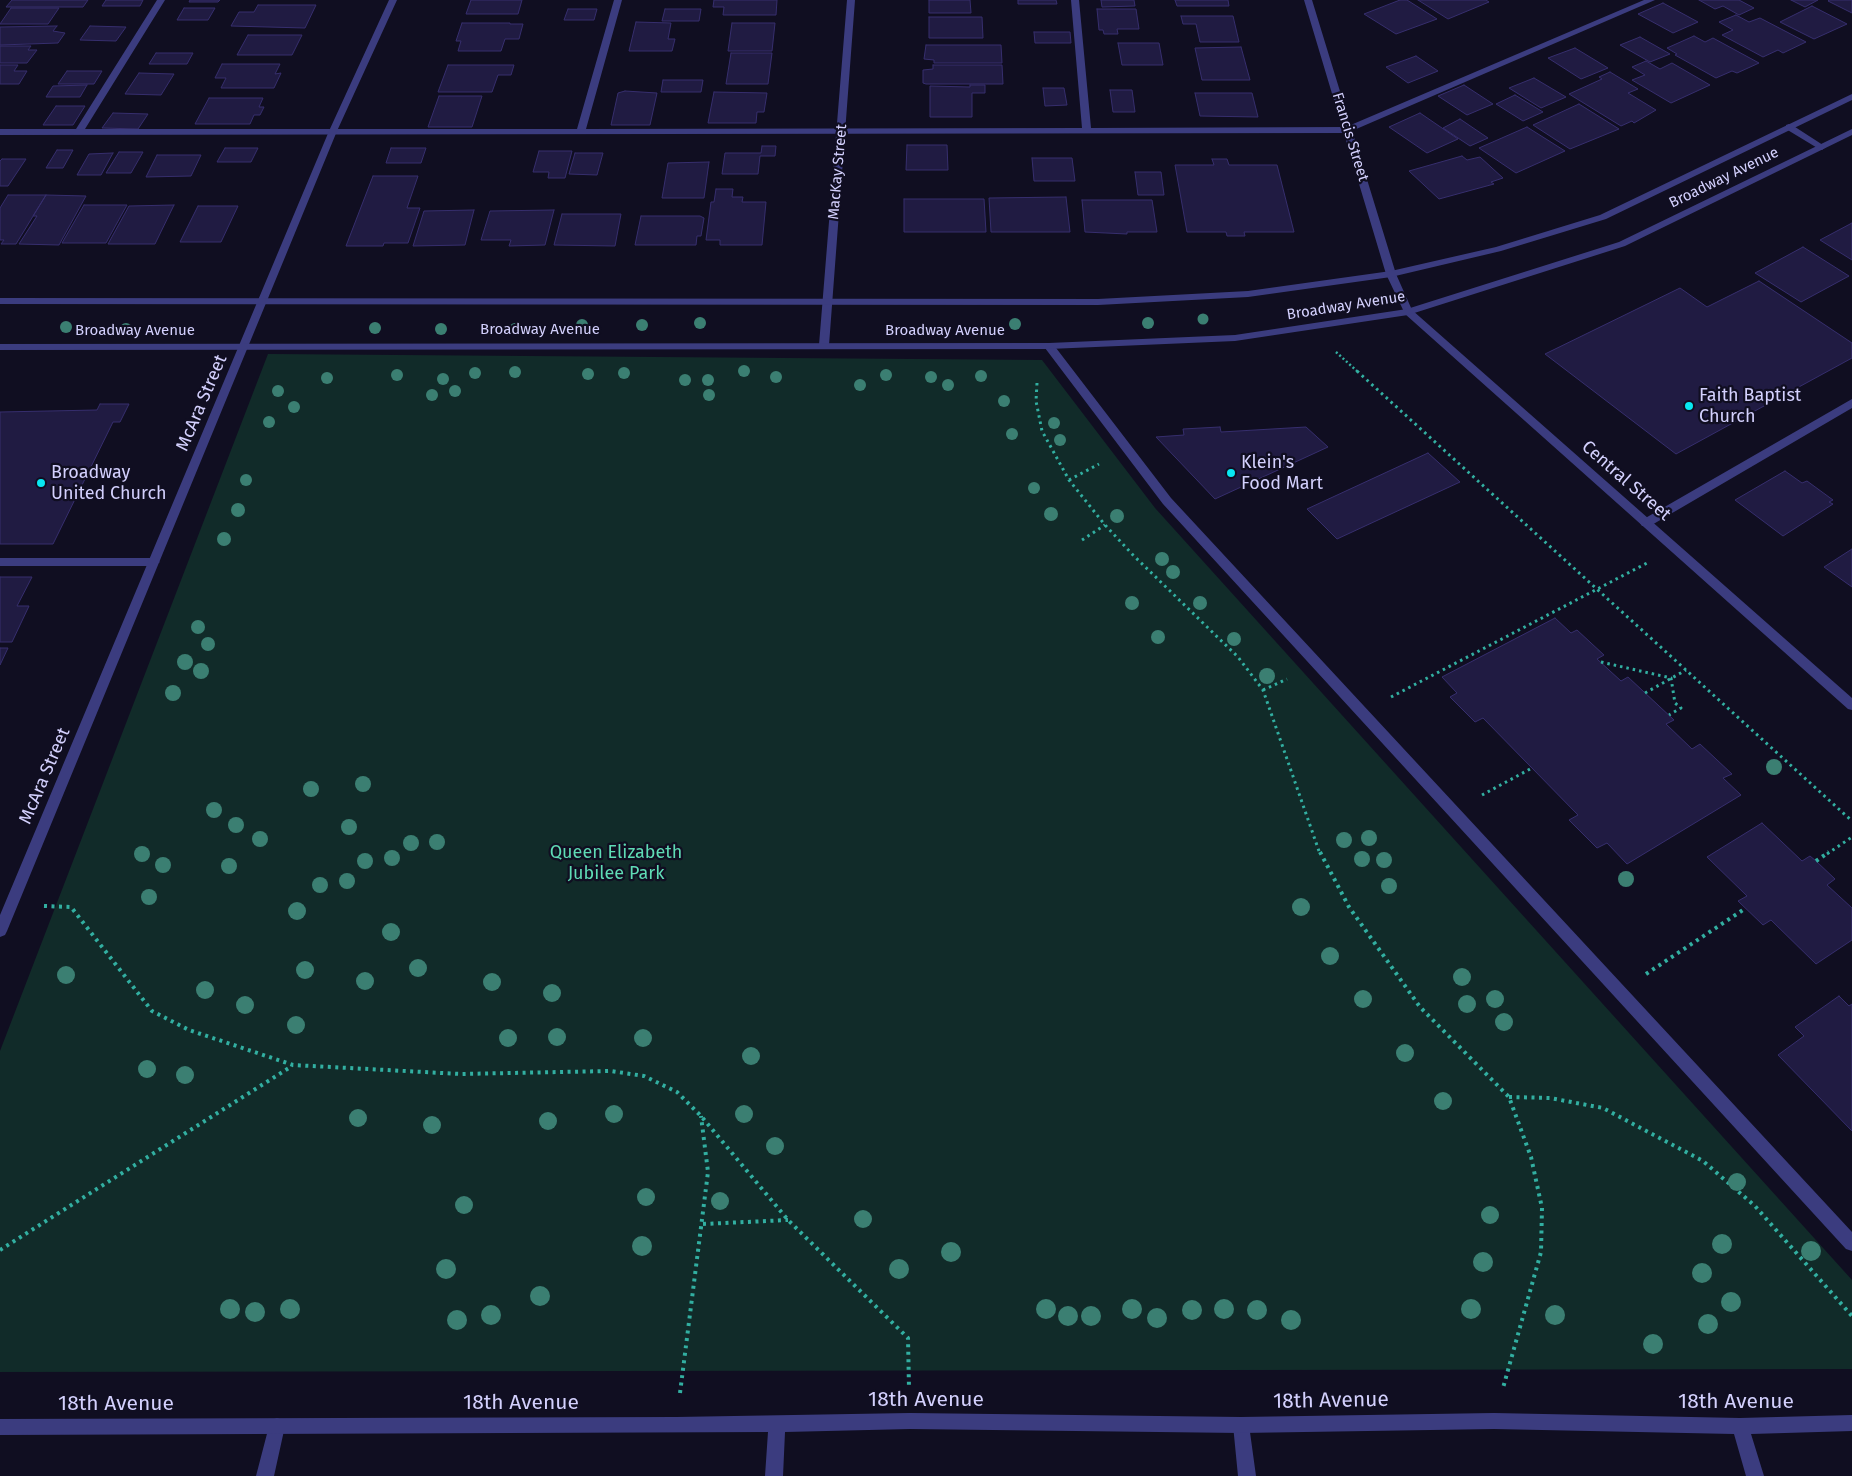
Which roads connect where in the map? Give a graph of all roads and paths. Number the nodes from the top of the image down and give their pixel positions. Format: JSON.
{"nodes":[{"id":1,"x":161,"y":0,"type":"edge"},
{"id":2,"x":393,"y":0,"type":"edge"},
{"id":3,"x":618,"y":0,"type":"edge"},
{"id":4,"x":851,"y":0,"type":"edge"},
{"id":5,"x":1074,"y":0,"type":"edge"},
{"id":6,"x":1308,"y":0,"type":"edge"},
{"id":7,"x":1651,"y":0,"type":"edge"},
{"id":8,"x":1852,"y":97,"type":"edge"},
{"id":9,"x":1790,"y":127,"type":"junction"},
{"id":10,"x":842,"y":130,"type":"junction"},
{"id":11,"x":1088,"y":130,"type":"junction"},
{"id":12,"x":1347,"y":130,"type":"junction"},
{"id":13,"x":333,"y":131,"type":"junction"},
{"id":14,"x":581,"y":131,"type":"junction"},
{"id":15,"x":0,"y":132,"type":"edge"},
{"id":16,"x":79,"y":132,"type":"junction"},
{"id":17,"x":1852,"y":132,"type":"edge"},
{"id":18,"x":1822,"y":147,"type":"junction"},
{"id":19,"x":1391,"y":274,"type":"junction"},
{"id":20,"x":0,"y":301,"type":"edge"},
{"id":21,"x":263,"y":301,"type":"junction"},
{"id":22,"x":827,"y":303,"type":"junction"},
{"id":23,"x":1408,"y":312,"type":"junction"},
{"id":24,"x":1308,"y":327,"type":"junction"},
{"id":25,"x":824,"y":345,"type":"junction"},
{"id":26,"x":245,"y":346,"type":"junction"},
{"id":27,"x":1049,"y":346,"type":"junction"},
{"id":28,"x":0,"y":347,"type":"edge"},
{"id":29,"x":1852,"y":403,"type":"edge"},
{"id":30,"x":1646,"y":523,"type":"junction"},
{"id":31,"x":1105,"y":525,"type":"junction"},
{"id":32,"x":1082,"y":540,"type":"dead end"},
{"id":33,"x":1675,"y":548,"type":"junction"},
{"id":34,"x":0,"y":562,"type":"edge"},
{"id":35,"x":154,"y":562,"type":"junction"},
{"id":36,"x":1597,"y":589,"type":"junction"},
{"id":37,"x":1601,"y":662,"type":"dead end"},
{"id":38,"x":1686,"y":670,"type":"junction"},
{"id":39,"x":1671,"y":678,"type":"junction"},
{"id":40,"x":1645,"y":692,"type":"dead end"},
{"id":41,"x":1852,"y":705,"type":"edge"},
{"id":42,"x":1362,"y":712,"type":"junction"},
{"id":43,"x":1669,"y":715,"type":"dead end"},
{"id":44,"x":1532,"y":768,"type":"dead end"},
{"id":45,"x":1453,"y":811,"type":"junction"},
{"id":46,"x":1852,"y":820,"type":"edge"},
{"id":47,"x":1852,"y":838,"type":"edge"},
{"id":48,"x":1816,"y":861,"type":"dead end"},
{"id":49,"x":11,"y":905,"type":"junction"},
{"id":50,"x":1746,"y":908,"type":"dead end"},
{"id":51,"x":0,"y":931,"type":"edge"},
{"id":52,"x":1620,"y":992,"type":"junction"},
{"id":53,"x":293,"y":1065,"type":"junction"},
{"id":54,"x":1509,"y":1097,"type":"junction"},
{"id":55,"x":701,"y":1116,"type":"junction"},
{"id":56,"x":788,"y":1220,"type":"junction"},
{"id":57,"x":703,"y":1224,"type":"junction"},
{"id":58,"x":1852,"y":1243,"type":"edge"},
{"id":59,"x":0,"y":1250,"type":"edge"},
{"id":60,"x":1852,"y":1316,"type":"edge"},
{"id":61,"x":910,"y":1421,"type":"junction"},
{"id":62,"x":1494,"y":1421,"type":"junction"},
{"id":63,"x":1852,"y":1423,"type":"edge"},
{"id":64,"x":777,"y":1424,"type":"junction"},
{"id":65,"x":676,"y":1425,"type":"junction"},
{"id":66,"x":1241,"y":1425,"type":"junction"},
{"id":67,"x":277,"y":1426,"type":"junction"},
{"id":68,"x":1740,"y":1426,"type":"junction"},
{"id":69,"x":0,"y":1427,"type":"edge"},
{"id":70,"x":265,"y":1476,"type":"edge"},
{"id":71,"x":774,"y":1476,"type":"edge"},
{"id":72,"x":1247,"y":1476,"type":"edge"},
{"id":73,"x":1755,"y":1476,"type":"edge"}],
"edges":[{"from":1,"to":16,"type":"street"},
{"from":2,"to":13,"type":"street","name":"McAra Street"},
{"from":3,"to":14,"type":"street"},
{"from":4,"to":10,"type":"street","name":"MacKay Street"},
{"from":5,"to":11,"type":"street"},
{"from":6,"to":12,"type":"street","name":"Francis Street"},
{"from":7,"to":12,"type":"street"},
{"from":8,"to":9,"type":"street","name":"Broadway Avenue"},
{"from":9,"to":18,"type":"street"},
{"from":9,"to":19,"type":"street","name":"Broadway Avenue"},
{"from":10,"to":11,"type":"street"},
{"from":10,"to":14,"type":"street"},
{"from":10,"to":22,"type":"street","name":"MacKay Street"},
{"from":11,"to":12,"type":"street"},
{"from":12,"to":19,"type":"street","name":"Francis Street"},
{"from":13,"to":14,"type":"street"},
{"from":13,"to":16,"type":"street"},
{"from":13,"to":21,"type":"street","name":"McAra Street"},
{"from":15,"to":16,"type":"street"},
{"from":17,"to":18,"type":"street","name":"Broadway Avenue"},
{"from":18,"to":23,"type":"street","name":"Broadway Avenue"},
{"from":19,"to":22,"type":"street","name":"Broadway Avenue"},
{"from":19,"to":23,"type":"street","name":"Central Street"},
{"from":20,"to":21,"type":"street","name":"Broadway Avenue"},
{"from":21,"to":22,"type":"street","name":"Broadway Avenue"},
{"from":21,"to":26,"type":"street","name":"McAra Street"},
{"from":22,"to":25,"type":"street","name":"MacKay Street"},
{"from":23,"to":24,"type":"street","name":"Broadway Avenue"},
{"from":23,"to":30,"type":"street","name":"Central Street"},
{"from":24,"to":27,"type":"street","name":"Broadway Avenue"},
{"from":24,"to":36,"type":"path"},
{"from":25,"to":26,"type":"street","name":"Broadway Avenue"},
{"from":25,"to":27,"type":"street","name":"Broadway Avenue"},
{"from":26,"to":28,"type":"street","name":"Broadway Avenue"},
{"from":26,"to":35,"type":"street","name":"McAra Street"},
{"from":27,"to":31,"type":"path"},
{"from":27,"to":42,"type":"street"},
{"from":29,"to":30,"type":"street"},
{"from":30,"to":33,"type":"street","name":"Central Street"},
{"from":31,"to":32,"type":"path"},
{"from":31,"to":54,"type":"path"},
{"from":33,"to":36,"type":"path"},
{"from":33,"to":41,"type":"street","name":"Central Street"},
{"from":34,"to":35,"type":"street"},
{"from":35,"to":49,"type":"street","name":"McAra Street"},
{"from":36,"to":38,"type":"path"},
{"from":36,"to":42,"type":"path"},
{"from":37,"to":39,"type":"path"},
{"from":38,"to":39,"type":"path"},
{"from":38,"to":46,"type":"path"},
{"from":39,"to":40,"type":"path"},
{"from":39,"to":43,"type":"path"},
{"from":42,"to":45,"type":"street"},
{"from":44,"to":45,"type":"path"},
{"from":45,"to":52,"type":"street"},
{"from":47,"to":48,"type":"path"},
{"from":49,"to":51,"type":"street","name":"McAra Street"},
{"from":49,"to":53,"type":"path"},
{"from":50,"to":52,"type":"path"},
{"from":52,"to":58,"type":"street"},
{"from":53,"to":55,"type":"path"},
{"from":53,"to":59,"type":"path"},
{"from":54,"to":60,"type":"path"},
{"from":54,"to":62,"type":"path"},
{"from":55,"to":56,"type":"path"},
{"from":55,"to":57,"type":"path"},
{"from":56,"to":57,"type":"path"},
{"from":56,"to":61,"type":"path"},
{"from":57,"to":65,"type":"path"},
{"from":61,"to":64,"type":"street","name":"18th Avenue"},
{"from":61,"to":66,"type":"street","name":"18th Avenue"},
{"from":62,"to":66,"type":"street","name":"18th Avenue"},
{"from":62,"to":68,"type":"street","name":"18th Avenue"},
{"from":63,"to":68,"type":"street","name":"18th Avenue"},
{"from":64,"to":65,"type":"street","name":"18th Avenue"},
{"from":64,"to":71,"type":"street"},
{"from":65,"to":67,"type":"street","name":"18th Avenue"},
{"from":66,"to":72,"type":"street"},
{"from":67,"to":69,"type":"street","name":"18th Avenue"},
{"from":67,"to":70,"type":"street"},
{"from":68,"to":73,"type":"street"}]}
